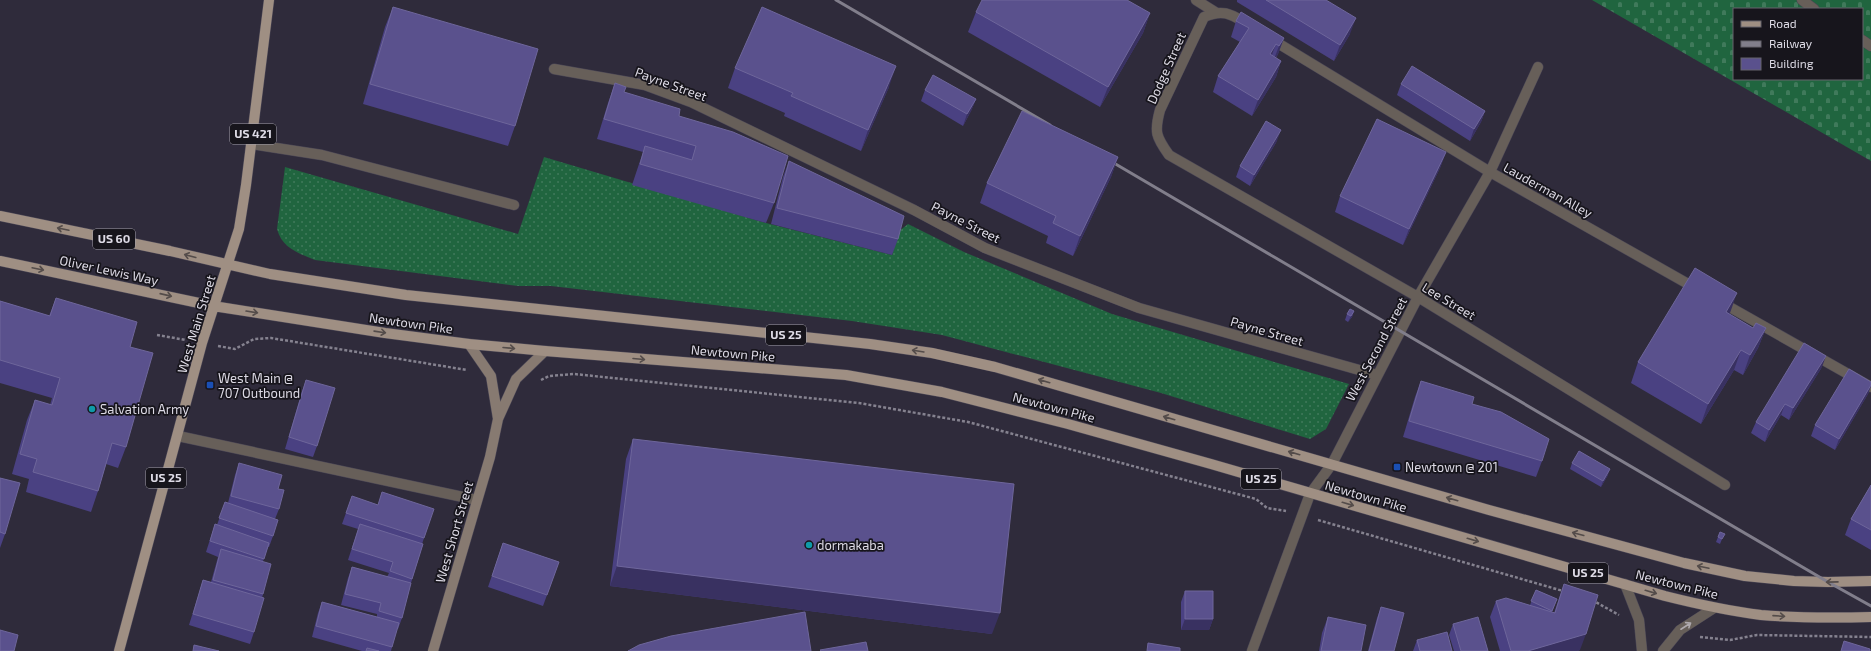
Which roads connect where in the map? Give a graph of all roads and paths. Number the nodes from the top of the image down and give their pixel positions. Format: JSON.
{"nodes":[{"id":1,"x":269,"y":0,"type":"edge"},
{"id":2,"x":1196,"y":0,"type":"edge"},
{"id":3,"x":1802,"y":0,"type":"edge"},
{"id":4,"x":1813,"y":8,"type":"edge"},
{"id":5,"x":1215,"y":12,"type":"junction"},
{"id":6,"x":1538,"y":67,"type":"dead end"},
{"id":7,"x":554,"y":69,"type":"dead end"},
{"id":8,"x":1160,"y":142,"type":"joint"},
{"id":9,"x":251,"y":144,"type":"junction"},
{"id":10,"x":1490,"y":172,"type":"junction"},
{"id":11,"x":514,"y":206,"type":"dead end"},
{"id":12,"x":0,"y":216,"type":"edge"},
{"id":13,"x":0,"y":261,"type":"edge"},
{"id":14,"x":228,"y":266,"type":"junction"},
{"id":15,"x":1418,"y":297,"type":"junction"},
{"id":16,"x":213,"y":306,"type":"junction"},
{"id":17,"x":469,"y":344,"type":"junction"},
{"id":18,"x":235,"y":349,"type":"dead end"},
{"id":19,"x":545,"y":351,"type":"junction"},
{"id":20,"x":473,"y":371,"type":"dead end"},
{"id":21,"x":1377,"y":375,"type":"junction"},
{"id":22,"x":537,"y":382,"type":"dead end"},
{"id":23,"x":1871,"y":387,"type":"edge"},
{"id":24,"x":498,"y":419,"type":"junction"},
{"id":25,"x":178,"y":436,"type":"junction"},
{"id":26,"x":1332,"y":464,"type":"junction"},
{"id":27,"x":1725,"y":485,"type":"dead end"},
{"id":28,"x":1310,"y":494,"type":"junction"},
{"id":29,"x":477,"y":500,"type":"junction"},
{"id":30,"x":1267,"y":508,"type":"dead end"},
{"id":31,"x":1331,"y":525,"type":"dead end"},
{"id":32,"x":1871,"y":581,"type":"edge"},
{"id":33,"x":1625,"y":584,"type":"junction"},
{"id":34,"x":1566,"y":592,"type":"edge"},
{"id":35,"x":1588,"y":598,"type":"edge"},
{"id":36,"x":1714,"y":608,"type":"junction"},
{"id":37,"x":1871,"y":617,"type":"edge"},
{"id":38,"x":1624,"y":618,"type":"dead end"},
{"id":39,"x":1695,"y":636,"type":"dead end"},
{"id":40,"x":1871,"y":637,"type":"edge"},
{"id":41,"x":119,"y":651,"type":"edge"},
{"id":42,"x":433,"y":651,"type":"edge"},
{"id":43,"x":1252,"y":651,"type":"edge"},
{"id":44,"x":1642,"y":651,"type":"edge"},
{"id":45,"x":1663,"y":651,"type":"edge"}],
"edges":[{"from":1,"to":9,"type":"main road","name":"West Main Street","number":"US 421"},
{"from":2,"to":5,"type":"street","name":"Lauderman Alley"},
{"from":3,"to":4,"type":"street"},
{"from":5,"to":8,"type":"street","name":"Dodge Street"},
{"from":5,"to":10,"type":"street","name":"Lauderman Alley"},
{"from":6,"to":10,"type":"street","name":"West Second Street"},
{"from":7,"to":21,"type":"street","name":"Payne Street"},
{"from":8,"to":15,"type":"street","name":"Lee Street"},
{"from":9,"to":11,"type":"street"},
{"from":9,"to":14,"type":"main road","name":"West Main Street","number":"US 421"},
{"from":10,"to":15,"type":"street","name":"West Second Street"},
{"from":10,"to":23,"type":"street","name":"Lauderman Alley"},
{"from":14,"to":12,"type":"main road","number":"US 60","one_way":true},
{"from":13,"to":16,"type":"main road","name":"Oliver Lewis Way","one_way":true},
{"from":14,"to":16,"type":"main road","name":"West Main Street","number":"US 25"},
{"from":26,"to":14,"type":"main road","name":"Newtown Pike","number":"US 25","one_way":true},
{"from":15,"to":21,"type":"street","name":"West Second Street"},
{"from":15,"to":27,"type":"street","name":"Lee Street"},
{"from":16,"to":17,"type":"main road","name":"Newtown Pike","number":"US 25","one_way":true},
{"from":16,"to":25,"type":"main road","name":"West Main Street","number":"US 25"},
{"from":17,"to":19,"type":"main road","name":"Newtown Pike","number":"US 25","one_way":true},
{"from":17,"to":24,"type":"main road","name":"West Short Street"},
{"from":18,"to":20,"type":"path"},
{"from":19,"to":24,"type":"main road","name":"West Short Street"},
{"from":19,"to":28,"type":"main road","name":"Newtown Pike","number":"US 25","one_way":true},
{"from":21,"to":26,"type":"street","name":"West Second Street"},
{"from":22,"to":30,"type":"path"},
{"from":24,"to":29,"type":"main road","name":"West Short Street"},
{"from":25,"to":29,"type":"street"},
{"from":25,"to":41,"type":"main road","name":"West Main Street","number":"US 25"},
{"from":26,"to":28,"type":"street","name":"West Second Street"},
{"from":32,"to":26,"type":"main road","name":"Newtown Pike","number":"US 25","one_way":true},
{"from":28,"to":33,"type":"main road","name":"Newtown Pike","number":"US 25","one_way":true},
{"from":28,"to":43,"type":"street","name":"West Second Street"},
{"from":29,"to":42,"type":"main road","name":"West Short Street"},
{"from":31,"to":34,"type":"path"},
{"from":33,"to":36,"type":"main road","name":"Newtown Pike","number":"US 25","one_way":true},
{"from":33,"to":44,"type":"street"},
{"from":35,"to":38,"type":"path"},
{"from":36,"to":37,"type":"main road","name":"Newtown Pike","number":"US 25","one_way":true},
{"from":45,"to":36,"type":"street","one_way":true},
{"from":39,"to":40,"type":"path"}]}
